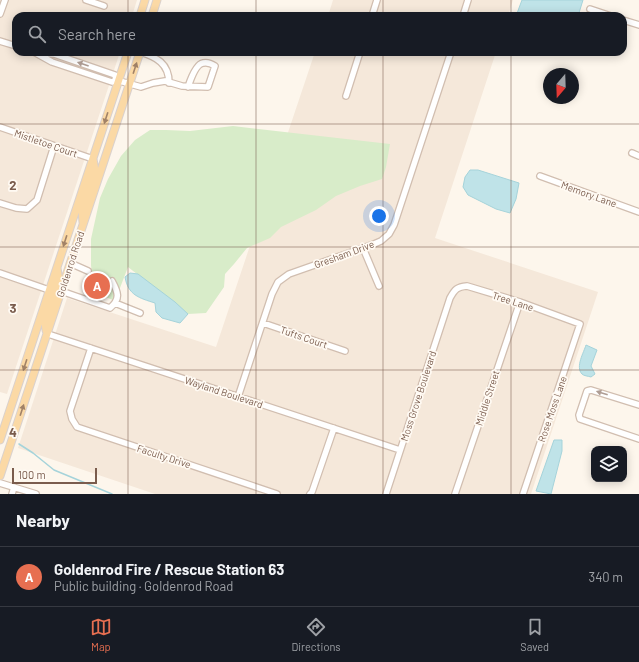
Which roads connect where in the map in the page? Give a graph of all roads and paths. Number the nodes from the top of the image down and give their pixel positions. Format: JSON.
{"nodes":[{"id":1,"x":5,"y":0,"type":"edge"},
{"id":2,"x":86,"y":0,"type":"edge"},
{"id":3,"x":145,"y":0,"type":"edge"},
{"id":4,"x":157,"y":0,"type":"edge"},
{"id":5,"x":377,"y":0,"type":"edge"},
{"id":6,"x":468,"y":0,"type":"edge"},
{"id":7,"x":104,"y":6,"type":"dead end"},
{"id":8,"x":590,"y":9,"type":"dead end"},
{"id":9,"x":141,"y":12,"type":"edge"},
{"id":10,"x":153,"y":12,"type":"edge"},
{"id":11,"x":373,"y":12,"type":"edge"},
{"id":12,"x":464,"y":12,"type":"edge"},
{"id":13,"x":599,"y":12,"type":"edge"},
{"id":14,"x":0,"y":14,"type":"edge"},
{"id":15,"x":627,"y":21,"type":"edge"},
{"id":16,"x":639,"y":25,"type":"edge"},
{"id":17,"x":0,"y":41,"type":"edge"},
{"id":18,"x":12,"y":45,"type":"edge"},
{"id":19,"x":42,"y":56,"type":"edge"},
{"id":20,"x":126,"y":56,"type":"edge"},
{"id":21,"x":139,"y":56,"type":"edge"},
{"id":22,"x":151,"y":56,"type":"edge"},
{"id":23,"x":359,"y":56,"type":"edge"},
{"id":24,"x":450,"y":56,"type":"edge"},
{"id":25,"x":117,"y":80,"type":"junction"},
{"id":26,"x":170,"y":82,"type":"junction"},
{"id":27,"x":129,"y":85,"type":"junction"},
{"id":28,"x":188,"y":87,"type":"junction"},
{"id":29,"x":346,"y":96,"type":"dead end"},
{"id":30,"x":0,"y":127,"type":"edge"},
{"id":31,"x":54,"y":146,"type":"junction"},
{"id":32,"x":632,"y":154,"type":"dead end"},
{"id":33,"x":639,"y":156,"type":"edge"},
{"id":34,"x":93,"y":159,"type":"junction"},
{"id":35,"x":540,"y":176,"type":"dead end"},
{"id":36,"x":0,"y":203,"type":"edge"},
{"id":37,"x":639,"y":212,"type":"edge"},
{"id":38,"x":84,"y":224,"type":"junction"},
{"id":39,"x":363,"y":248,"type":"junction"},
{"id":40,"x":70,"y":264,"type":"junction"},
{"id":41,"x":57,"y":266,"type":"junction"},
{"id":42,"x":88,"y":271,"type":"dead end"},
{"id":43,"x":0,"y":273,"type":"edge"},
{"id":44,"x":112,"y":281,"type":"dead end"},
{"id":45,"x":379,"y":286,"type":"dead end"},
{"id":46,"x":49,"y":290,"type":"junction"},
{"id":47,"x":61,"y":291,"type":"junction"},
{"id":48,"x":450,"y":298,"type":"joint"},
{"id":49,"x":520,"y":302,"type":"junction"},
{"id":50,"x":115,"y":303,"type":"junction"},
{"id":51,"x":140,"y":313,"type":"dead end"},
{"id":52,"x":262,"y":323,"type":"junction"},
{"id":53,"x":580,"y":324,"type":"joint"},
{"id":54,"x":48,"y":334,"type":"junction"},
{"id":55,"x":90,"y":348,"type":"junction"},
{"id":56,"x":345,"y":352,"type":"dead end"},
{"id":57,"x":238,"y":397,"type":"junction"},
{"id":58,"x":639,"y":405,"type":"edge"},
{"id":59,"x":334,"y":428,"type":"junction"},
{"id":60,"x":639,"y":439,"type":"edge"},
{"id":61,"x":0,"y":440,"type":"edge"},
{"id":62,"x":400,"y":450,"type":"junction"},
{"id":63,"x":3,"y":460,"type":"edge"},
{"id":64,"x":0,"y":476,"type":"edge"},
{"id":65,"x":0,"y":483,"type":"edge"},
{"id":66,"x":14,"y":487,"type":"junction"},
{"id":67,"x":311,"y":493,"type":"edge"},
{"id":68,"x":12,"y":494,"type":"edge"},
{"id":69,"x":36,"y":494,"type":"edge"},
{"id":70,"x":277,"y":494,"type":"edge"},
{"id":71,"x":386,"y":494,"type":"edge"},
{"id":72,"x":455,"y":494,"type":"edge"},
{"id":73,"x":523,"y":494,"type":"edge"}],
"edges":[{"from":1,"to":14,"type":"street"},
{"from":2,"to":7,"type":"street"},
{"from":3,"to":9,"type":"main road"},
{"from":4,"to":10,"type":"main road"},
{"from":5,"to":11,"type":"street"},
{"from":6,"to":12,"type":"street"},
{"from":8,"to":13,"type":"street"},
{"from":15,"to":16,"type":"street"},
{"from":17,"to":18,"type":"street"},
{"from":19,"to":25,"type":"street"},
{"from":20,"to":25,"type":"main road","name":"Goldenrod Road"},
{"from":27,"to":21,"type":"main road","name":"Goldenrod Road","one_way":true},
{"from":22,"to":26,"type":"street"},
{"from":23,"to":29,"type":"street"},
{"from":24,"to":39,"type":"street","name":"Gresham Drive"},
{"from":25,"to":27,"type":"street"},
{"from":25,"to":34,"type":"main road","name":"Goldenrod Road","one_way":true},
{"from":26,"to":27,"type":"street"},
{"from":26,"to":28,"type":"street"},
{"from":27,"to":38,"type":"main road","name":"Goldenrod Road"},
{"from":28,"to":28,"type":"street"},
{"from":30,"to":31,"type":"street","name":"Mistletoe Court"},
{"from":31,"to":34,"type":"street","name":"Mistletoe Court"},
{"from":31,"to":36,"type":"street"},
{"from":32,"to":33,"type":"street"},
{"from":34,"to":38,"type":"main road"},
{"from":34,"to":41,"type":"main road","name":"Goldenrod Road","one_way":true},
{"from":35,"to":37,"type":"street","name":"Memory Lane"},
{"from":38,"to":40,"type":"main road","name":"Goldenrod Road"},
{"from":39,"to":45,"type":"street"},
{"from":39,"to":52,"type":"street","name":"Gresham Drive"},
{"from":40,"to":42,"type":"street"},
{"from":40,"to":47,"type":"main road","name":"Goldenrod Road"},
{"from":41,"to":46,"type":"main road","name":"Goldenrod Road"},
{"from":41,"to":54,"type":"main road"},
{"from":43,"to":46,"type":"street"},
{"from":44,"to":50,"type":"street"},
{"from":46,"to":61,"type":"main road","name":"Goldenrod Road","one_way":true},
{"from":47,"to":50,"type":"street"},
{"from":47,"to":54,"type":"main road","name":"Goldenrod Road"},
{"from":48,"to":49,"type":"street","name":"Tree Lane"},
{"from":48,"to":62,"type":"street","name":"Moss Grove Boulevard"},
{"from":49,"to":53,"type":"street","name":"Tree Lane"},
{"from":49,"to":72,"type":"street","name":"Middle Street"},
{"from":50,"to":51,"type":"street"},
{"from":52,"to":56,"type":"street","name":"Tufts Court"},
{"from":52,"to":57,"type":"street","name":"Gresham Drive"},
{"from":53,"to":73,"type":"street","name":"Rose Moss Lane"},
{"from":54,"to":55,"type":"street","name":"Wayland Boulevard"},
{"from":63,"to":54,"type":"main road","name":"Goldenrod Road","one_way":true},
{"from":55,"to":57,"type":"street","name":"Wayland Boulevard"},
{"from":55,"to":70,"type":"street","name":"Faculty Drive"},
{"from":57,"to":59,"type":"street","name":"Wayland Boulevard"},
{"from":58,"to":60,"type":"street","one_way":true},
{"from":59,"to":62,"type":"street","name":"Wayland Boulevard"},
{"from":59,"to":67,"type":"street"},
{"from":62,"to":71,"type":"street","name":"Moss Grove Boulevard"},
{"from":63,"to":64,"type":"main road","name":"Goldenrod Road"},
{"from":65,"to":66,"type":"street"},
{"from":66,"to":68,"type":"street"},
{"from":66,"to":69,"type":"street"}]}
